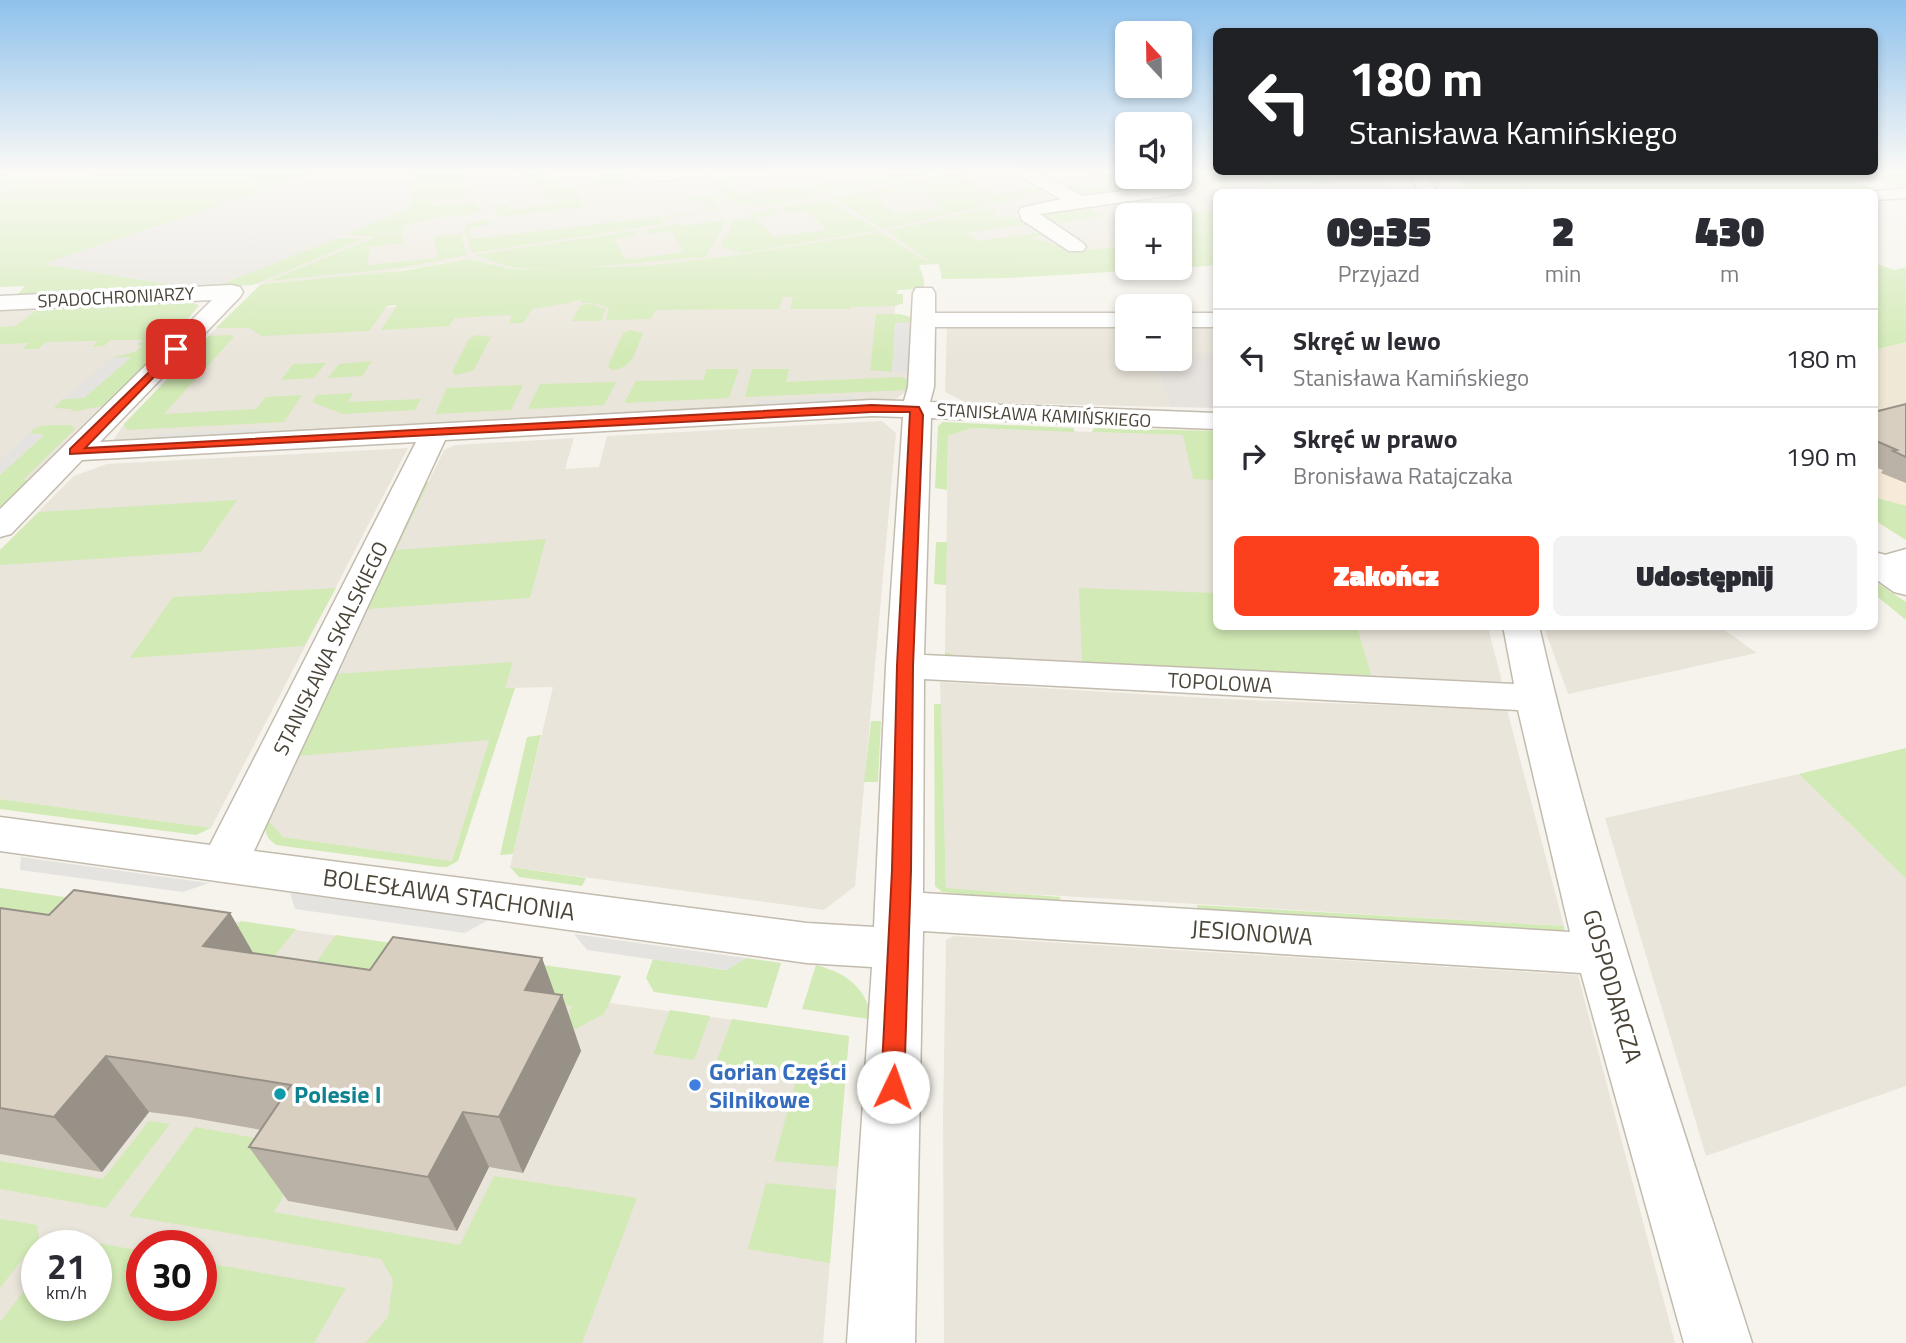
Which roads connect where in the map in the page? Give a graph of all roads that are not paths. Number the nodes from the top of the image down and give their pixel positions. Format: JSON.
{"nodes":[{"id":1,"x":1056,"y":234,"type":"edge"},
{"id":2,"x":1076,"y":247,"type":"dead end"},
{"id":3,"x":924,"y":293,"type":"dead end"},
{"id":4,"x":0,"y":303,"type":"edge"},
{"id":5,"x":923,"y":320,"type":"junction"},
{"id":6,"x":1115,"y":320,"type":"edge"},
{"id":7,"x":1192,"y":320,"type":"edge"},
{"id":8,"x":1213,"y":320,"type":"edge"},
{"id":9,"x":915,"y":409,"type":"junction"},
{"id":10,"x":1213,"y":421,"type":"edge"},
{"id":11,"x":435,"y":432,"type":"junction"},
{"id":12,"x":74,"y":452,"type":"junction"},
{"id":13,"x":0,"y":527,"type":"edge"},
{"id":14,"x":1522,"y":630,"type":"edge"},
{"id":15,"x":905,"y":666,"type":"junction"},
{"id":16,"x":1535,"y":698,"type":"junction"},
{"id":17,"x":0,"y":834,"type":"edge"},
{"id":18,"x":224,"y":864,"type":"junction"},
{"id":19,"x":899,"y":930,"type":"junction"},
{"id":20,"x":1604,"y":954,"type":"junction"},
{"id":21,"x":881,"y":1343,"type":"edge"},
{"id":22,"x":1718,"y":1343,"type":"edge"}],
"edges":[{"from":1,"to":2,"type":"street"},
{"from":3,"to":5,"type":"street"},
{"from":4,"to":12,"type":"street","name":"SPADOCHRONIARZY"},
{"from":5,"to":6,"type":"street"},
{"from":5,"to":9,"type":"street"},
{"from":7,"to":8,"type":"street"},
{"from":9,"to":10,"type":"street","name":"STANISŁAWA KAMIŃSKIEGO"},
{"from":9,"to":11,"type":"street","name":"STANISŁAWA KAMIŃSKIEGO"},
{"from":9,"to":15,"type":"street"},
{"from":11,"to":12,"type":"street","name":"STANISŁAWA KAMIŃSKIEGO"},
{"from":11,"to":18,"type":"street","name":"STANISŁAWA SKALSKIEGO"},
{"from":12,"to":13,"type":"street"},
{"from":14,"to":16,"type":"street","name":"GOSPODARCZA"},
{"from":15,"to":16,"type":"street","name":"TOPOLOWA"},
{"from":15,"to":19,"type":"street"},
{"from":16,"to":20,"type":"street","name":"GOSPODARCZA"},
{"from":17,"to":18,"type":"street","name":"BOLESŁAWA STACHONIA"},
{"from":18,"to":19,"type":"street","name":"BOLESŁAWA STACHONIA"},
{"from":19,"to":20,"type":"street","name":"JESIONOWA"},
{"from":19,"to":21,"type":"street"},
{"from":20,"to":22,"type":"street","name":"GOSPODARCZA"}]}
